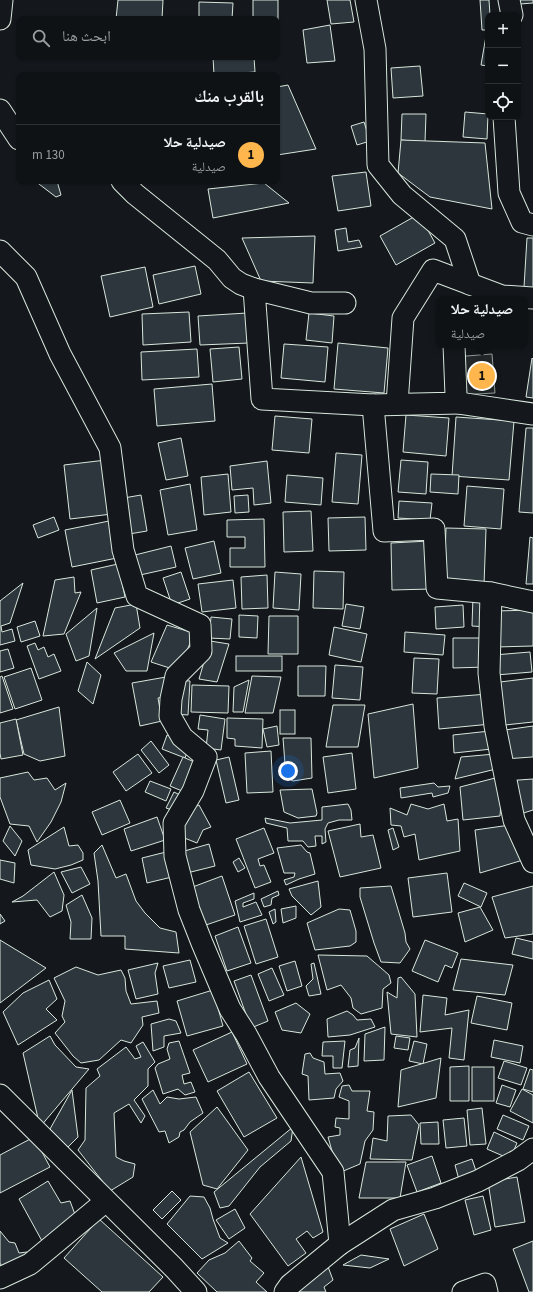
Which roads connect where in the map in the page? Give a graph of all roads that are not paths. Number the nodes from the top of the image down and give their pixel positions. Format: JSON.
{"nodes":[{"id":1,"x":2,"y":0,"type":"edge"},
{"id":2,"x":366,"y":0,"type":"edge"},
{"id":3,"x":509,"y":0,"type":"edge"},
{"id":4,"x":511,"y":12,"type":"edge"},
{"id":5,"x":0,"y":19,"type":"edge"},
{"id":6,"x":0,"y":110,"type":"edge"},
{"id":7,"x":504,"y":120,"type":"edge"},
{"id":8,"x":16,"y":134,"type":"edge"},
{"id":9,"x":125,"y":184,"type":"edge"},
{"id":10,"x":533,"y":225,"type":"edge"},
{"id":11,"x":0,"y":251,"type":"edge"},
{"id":12,"x":470,"y":284,"type":"junction"},
{"id":13,"x":254,"y":289,"type":"junction"},
{"id":14,"x":502,"y":296,"type":"edge"},
{"id":15,"x":345,"y":303,"type":"dead end"},
{"id":16,"x":454,"y":348,"type":"edge"},
{"id":17,"x":459,"y":403,"type":"junction"},
{"id":18,"x":373,"y":404,"type":"junction"},
{"id":19,"x":397,"y":404,"type":"junction"},
{"id":20,"x":533,"y":414,"type":"edge"},
{"id":21,"x":491,"y":593,"type":"junction"},
{"id":22,"x":533,"y":602,"type":"edge"},
{"id":23,"x":533,"y":768,"type":"edge"},
{"id":24,"x":505,"y":770,"type":"junction"},
{"id":25,"x":533,"y":862,"type":"edge"},
{"id":26,"x":0,"y":1095,"type":"edge"},
{"id":27,"x":533,"y":1149,"type":"edge"},
{"id":28,"x":106,"y":1201,"type":"junction"},
{"id":29,"x":340,"y":1244,"type":"junction"},
{"id":30,"x":0,"y":1278,"type":"edge"},
{"id":31,"x":196,"y":1292,"type":"edge"},
{"id":32,"x":285,"y":1292,"type":"edge"},
{"id":33,"x":462,"y":1292,"type":"edge"},
{"id":34,"x":487,"y":1292,"type":"edge"}],
"edges":[{"from":1,"to":5,"type":"street"},
{"from":2,"to":12,"type":"street"},
{"from":3,"to":4,"type":"street"},
{"from":6,"to":8,"type":"street"},
{"from":7,"to":10,"type":"street"},
{"from":9,"to":13,"type":"street"},
{"from":11,"to":29,"type":"street"},
{"from":12,"to":14,"type":"street"},
{"from":12,"to":19,"type":"street"},
{"from":13,"to":15,"type":"street"},
{"from":13,"to":18,"type":"street"},
{"from":16,"to":17,"type":"street"},
{"from":17,"to":19,"type":"street"},
{"from":17,"to":20,"type":"street"},
{"from":18,"to":19,"type":"street"},
{"from":18,"to":21,"type":"street"},
{"from":21,"to":22,"type":"street"},
{"from":21,"to":24,"type":"street"},
{"from":23,"to":24,"type":"street"},
{"from":24,"to":25,"type":"street"},
{"from":26,"to":28,"type":"street"},
{"from":27,"to":29,"type":"street"},
{"from":28,"to":30,"type":"street"},
{"from":28,"to":31,"type":"street"},
{"from":29,"to":32,"type":"street"},
{"from":33,"to":34,"type":"street"}]}
